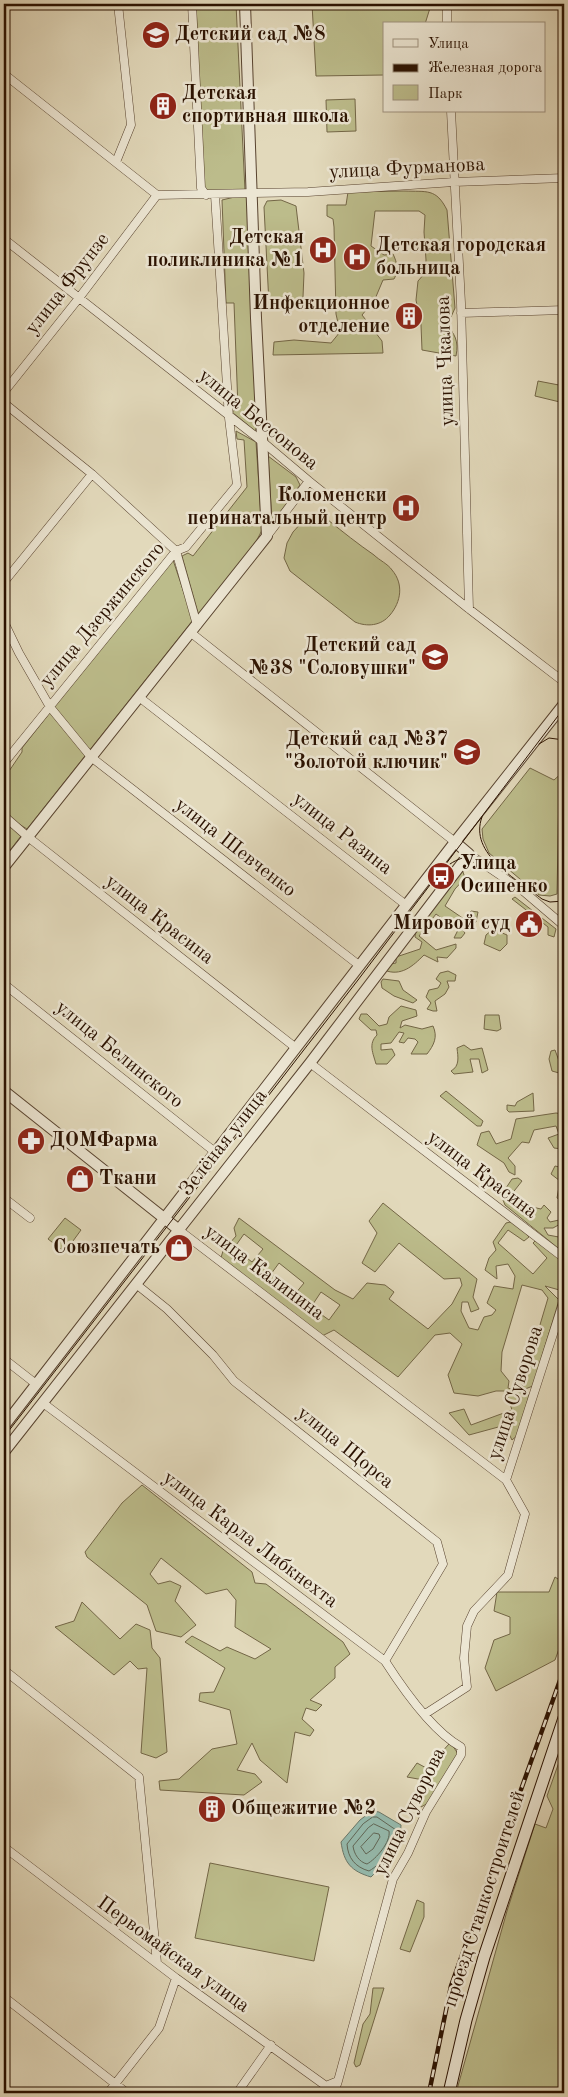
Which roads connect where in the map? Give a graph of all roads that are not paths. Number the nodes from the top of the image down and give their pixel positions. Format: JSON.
{"nodes":[{"id":1,"x":118,"y":4,"type":"edge"},
{"id":2,"x":192,"y":4,"type":"edge"},
{"id":3,"x":245,"y":4,"type":"edge"},
{"id":4,"x":447,"y":4,"type":"edge"},
{"id":5,"x":448,"y":22,"type":"edge"},
{"id":6,"x":4,"y":74,"type":"edge"},
{"id":7,"x":451,"y":112,"type":"edge"},
{"id":8,"x":116,"y":162,"type":"junction"},
{"id":9,"x":564,"y":178,"type":"edge"},
{"id":10,"x":454,"y":182,"type":"junction"},
{"id":11,"x":251,"y":194,"type":"junction"},
{"id":12,"x":158,"y":195,"type":"junction"},
{"id":13,"x":206,"y":195,"type":"junction"},
{"id":14,"x":215,"y":195,"type":"junction"},
{"id":15,"x":4,"y":239,"type":"edge"},
{"id":16,"x":79,"y":298,"type":"junction"},
{"id":17,"x":564,"y":310,"type":"edge"},
{"id":18,"x":461,"y":313,"type":"junction"},
{"id":19,"x":4,"y":392,"type":"edge"},
{"id":20,"x":4,"y":402,"type":"edge"},
{"id":21,"x":229,"y":418,"type":"junction"},
{"id":22,"x":264,"y":443,"type":"junction"},
{"id":23,"x":92,"y":474,"type":"junction"},
{"id":24,"x":309,"y":481,"type":"junction"},
{"id":25,"x":267,"y":536,"type":"junction"},
{"id":26,"x":176,"y":551,"type":"junction"},
{"id":27,"x":4,"y":582,"type":"edge"},
{"id":28,"x":469,"y":609,"type":"junction"},
{"id":29,"x":4,"y":622,"type":"edge"},
{"id":30,"x":193,"y":628,"type":"junction"},
{"id":31,"x":564,"y":682,"type":"edge"},
{"id":32,"x":138,"y":697,"type":"junction"},
{"id":33,"x":564,"y":704,"type":"edge"},
{"id":34,"x":50,"y":707,"type":"junction"},
{"id":35,"x":91,"y":757,"type":"junction"},
{"id":36,"x":4,"y":763,"type":"edge"},
{"id":37,"x":4,"y":816,"type":"edge"},
{"id":38,"x":28,"y":837,"type":"junction"},
{"id":39,"x":455,"y":842,"type":"junction"},
{"id":40,"x":469,"y":854,"type":"junction"},
{"id":41,"x":4,"y":867,"type":"edge"},
{"id":42,"x":406,"y":905,"type":"junction"},
{"id":43,"x":564,"y":929,"type":"edge"},
{"id":44,"x":360,"y":966,"type":"junction"},
{"id":45,"x":4,"y":984,"type":"edge"},
{"id":46,"x":296,"y":1048,"type":"junction"},
{"id":47,"x":310,"y":1063,"type":"junction"},
{"id":48,"x":4,"y":1090,"type":"edge"},
{"id":49,"x":215,"y":1152,"type":"junction"},
{"id":50,"x":4,"y":1198,"type":"edge"},
{"id":51,"x":164,"y":1217,"type":"junction"},
{"id":52,"x":30,"y":1218,"type":"dead end"},
{"id":53,"x":179,"y":1230,"type":"junction"},
{"id":54,"x":564,"y":1258,"type":"edge"},
{"id":55,"x":136,"y":1284,"type":"junction"},
{"id":56,"x":564,"y":1300,"type":"edge"},
{"id":57,"x":4,"y":1359,"type":"edge"},
{"id":58,"x":36,"y":1384,"type":"junction"},
{"id":59,"x":43,"y":1402,"type":"junction"},
{"id":60,"x":4,"y":1426,"type":"edge"},
{"id":61,"x":4,"y":1452,"type":"edge"},
{"id":62,"x":506,"y":1480,"type":"junction"},
{"id":63,"x":385,"y":1661,"type":"junction"},
{"id":64,"x":4,"y":1670,"type":"edge"},
{"id":65,"x":425,"y":1714,"type":"junction"},
{"id":66,"x":564,"y":1718,"type":"edge"},
{"id":67,"x":4,"y":1847,"type":"edge"},
{"id":68,"x":157,"y":1964,"type":"junction"},
{"id":69,"x":176,"y":1978,"type":"junction"},
{"id":70,"x":4,"y":1997,"type":"edge"},
{"id":71,"x":271,"y":2045,"type":"junction"},
{"id":72,"x":338,"y":2081,"type":"junction"},
{"id":73,"x":115,"y":2084,"type":"junction"},
{"id":74,"x":326,"y":2090,"type":"edge"},
{"id":75,"x":108,"y":2093,"type":"edge"},
{"id":76,"x":127,"y":2093,"type":"edge"},
{"id":77,"x":237,"y":2093,"type":"edge"},
{"id":78,"x":334,"y":2093,"type":"edge"},
{"id":79,"x":449,"y":2093,"type":"edge"}],
"edges":[{"from":1,"to":8,"type":"street"},
{"from":2,"to":13,"type":"street"},
{"from":3,"to":11,"type":"street"},
{"from":4,"to":5,"type":"street"},
{"from":6,"to":8,"type":"street"},
{"from":7,"to":10,"type":"street","name":"улица Чкалова"},
{"from":8,"to":12,"type":"street"},
{"from":9,"to":10,"type":"street","name":"улица Фурманова"},
{"from":10,"to":11,"type":"street","name":"улица Фурманова"},
{"from":10,"to":18,"type":"street","name":"улица Чкалова"},
{"from":11,"to":14,"type":"street","name":"улица Фурманова"},
{"from":11,"to":22,"type":"street"},
{"from":12,"to":13,"type":"street","name":"улица Фурманова"},
{"from":12,"to":16,"type":"street","name":"улица Фрунзе"},
{"from":13,"to":14,"type":"street","name":"улица Фурманова"},
{"from":14,"to":21,"type":"street","name":"улица Дзержинского"},
{"from":15,"to":16,"type":"street","name":"улица Бессонова"},
{"from":16,"to":19,"type":"street","name":"улица Фрунзе"},
{"from":16,"to":21,"type":"street","name":"улица Бессонова"},
{"from":17,"to":18,"type":"street"},
{"from":18,"to":28,"type":"street","name":"улица Чкалова"},
{"from":20,"to":23,"type":"street"},
{"from":21,"to":22,"type":"street","name":"улица Бессонова"},
{"from":21,"to":26,"type":"street","name":"улица Дзержинского"},
{"from":22,"to":24,"type":"street","name":"улица Бессонова"},
{"from":22,"to":25,"type":"street"},
{"from":23,"to":26,"type":"street"},
{"from":23,"to":27,"type":"street"},
{"from":24,"to":25,"type":"street"},
{"from":24,"to":28,"type":"street","name":"улица Бессонова"},
{"from":25,"to":30,"type":"street"},
{"from":26,"to":30,"type":"street"},
{"from":26,"to":34,"type":"street","name":"улица Дзержинского"},
{"from":28,"to":31,"type":"street","name":"улица Бессонова"},
{"from":29,"to":34,"type":"street","name":"улица Шевченко"},
{"from":30,"to":32,"type":"street"},
{"from":30,"to":39,"type":"street"},
{"from":32,"to":35,"type":"street"},
{"from":32,"to":42,"type":"street","name":"улица Разина"},
{"from":33,"to":39,"type":"street"},
{"from":34,"to":35,"type":"street","name":"улица Шевченко"},
{"from":34,"to":36,"type":"street","name":"улица Дзержинского"},
{"from":35,"to":38,"type":"street"},
{"from":35,"to":44,"type":"street","name":"улица Шевченко"},
{"from":37,"to":38,"type":"street","name":"улица Красина"},
{"from":38,"to":41,"type":"street"},
{"from":38,"to":46,"type":"street","name":"улица Красина"},
{"from":39,"to":40,"type":"street"},
{"from":39,"to":42,"type":"street","name":"Зелёная улица"},
{"from":40,"to":43,"type":"street"},
{"from":40,"to":47,"type":"street","name":"Зелёная улица"},
{"from":42,"to":44,"type":"street","name":"Зелёная улица"},
{"from":44,"to":46,"type":"street","name":"Зелёная улица"},
{"from":45,"to":49,"type":"street","name":"улица Белинского"},
{"from":46,"to":49,"type":"street","name":"Зелёная улица"},
{"from":47,"to":53,"type":"street","name":"Зелёная улица"},
{"from":47,"to":54,"type":"street","name":"улица Красина"},
{"from":48,"to":51,"type":"street","name":"улица Калинина"},
{"from":49,"to":51,"type":"street","name":"Зелёная улица"},
{"from":50,"to":52,"type":"street"},
{"from":51,"to":53,"type":"street","name":"улица Калинина"},
{"from":51,"to":58,"type":"street","name":"Зелёная улица"},
{"from":53,"to":55,"type":"street","name":"Зелёная улица"},
{"from":53,"to":62,"type":"street","name":"улица Калинина"},
{"from":55,"to":59,"type":"street","name":"Зелёная улица"},
{"from":55,"to":63,"type":"street","name":"улица Щорса"},
{"from":56,"to":62,"type":"street","name":"улица Суворова"},
{"from":57,"to":58,"type":"street"},
{"from":58,"to":60,"type":"street","name":"Зелёная улица"},
{"from":59,"to":61,"type":"street","name":"Зелёная улица"},
{"from":59,"to":63,"type":"street","name":"улица Карла Либкнехта"},
{"from":62,"to":65,"type":"street","name":"улица Суворова"},
{"from":63,"to":65,"type":"street","name":"улица Карла Либкнехта"},
{"from":64,"to":68,"type":"street"},
{"from":65,"to":72,"type":"street","name":"улица Суворова"},
{"from":66,"to":79,"type":"main road","name":"проезд Станкостроителей"},
{"from":67,"to":68,"type":"street","name":"Первомайская улица"},
{"from":68,"to":69,"type":"street","name":"Первомайская улица"},
{"from":69,"to":71,"type":"street","name":"Первомайская улица"},
{"from":69,"to":73,"type":"street"},
{"from":70,"to":73,"type":"street"},
{"from":71,"to":74,"type":"street","name":"Первомайская улица"},
{"from":71,"to":77,"type":"street"},
{"from":72,"to":74,"type":"street"},
{"from":72,"to":78,"type":"street"},
{"from":73,"to":75,"type":"street"},
{"from":73,"to":76,"type":"street"}]}
